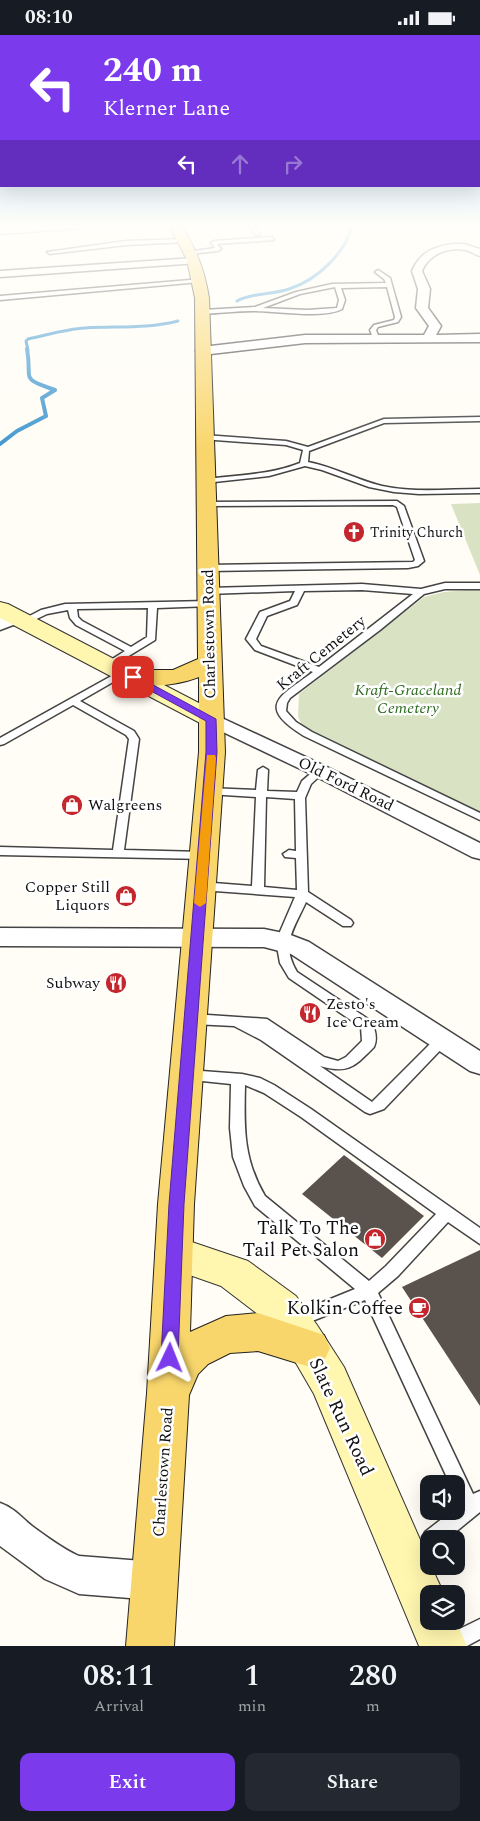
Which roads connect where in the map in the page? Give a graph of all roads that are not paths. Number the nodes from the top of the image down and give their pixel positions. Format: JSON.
{"nodes":[{"id":1,"x":202,"y":300,"type":"edge"},
{"id":2,"x":275,"y":300,"type":"edge"},
{"id":3,"x":342,"y":300,"type":"edge"},
{"id":4,"x":394,"y":300,"type":"edge"},
{"id":5,"x":422,"y":300,"type":"edge"},
{"id":6,"x":254,"y":309,"type":"junction"},
{"id":7,"x":203,"y":312,"type":"junction"},
{"id":8,"x":376,"y":338,"type":"junction"},
{"id":9,"x":480,"y":338,"type":"edge"},
{"id":10,"x":431,"y":339,"type":"junction"},
{"id":11,"x":202,"y":351,"type":"junction"},
{"id":12,"x":480,"y":419,"type":"edge"},
{"id":13,"x":204,"y":437,"type":"junction"},
{"id":14,"x":310,"y":449,"type":"junction"},
{"id":15,"x":304,"y":464,"type":"junction"},
{"id":16,"x":205,"y":481,"type":"junction"},
{"id":17,"x":480,"y":491,"type":"edge"},
{"id":18,"x":206,"y":504,"type":"junction"},
{"id":19,"x":208,"y":567,"type":"junction"},
{"id":20,"x":480,"y":586,"type":"edge"},
{"id":21,"x":302,"y":588,"type":"junction"},
{"id":22,"x":421,"y":592,"type":"junction"},
{"id":23,"x":208,"y":598,"type":"junction"},
{"id":24,"x":154,"y":605,"type":"junction"},
{"id":25,"x":72,"y":607,"type":"junction"},
{"id":26,"x":10,"y":619,"type":"edge"},
{"id":27,"x":132,"y":651,"type":"junction"},
{"id":28,"x":210,"y":662,"type":"junction"},
{"id":29,"x":122,"y":671,"type":"junction"},
{"id":30,"x":320,"y":671,"type":"junction"},
{"id":31,"x":73,"y":701,"type":"junction"},
{"id":32,"x":211,"y":719,"type":"junction"},
{"id":33,"x":0,"y":742,"type":"edge"},
{"id":34,"x":263,"y":770,"type":"dead end"},
{"id":35,"x":320,"y":771,"type":"junction"},
{"id":36,"x":208,"y":791,"type":"junction"},
{"id":37,"x":261,"y":794,"type":"junction"},
{"id":38,"x":301,"y":796,"type":"junction"},
{"id":39,"x":480,"y":817,"type":"edge"},
{"id":40,"x":289,"y":836,"type":"dead end"},
{"id":41,"x":301,"y":837,"type":"junction"},
{"id":42,"x":0,"y":851,"type":"edge"},
{"id":43,"x":480,"y":852,"type":"edge"},
{"id":44,"x":118,"y":853,"type":"junction"},
{"id":45,"x":289,"y":855,"type":"dead end"},
{"id":46,"x":302,"y":855,"type":"junction"},
{"id":47,"x":203,"y":856,"type":"junction"},
{"id":48,"x":201,"y":886,"type":"junction"},
{"id":49,"x":258,"y":891,"type":"junction"},
{"id":50,"x":302,"y":895,"type":"junction"},
{"id":51,"x":347,"y":923,"type":"dead end"},
{"id":52,"x":0,"y":937,"type":"edge"},
{"id":53,"x":197,"y":939,"type":"junction"},
{"id":54,"x":282,"y":941,"type":"junction"},
{"id":55,"x":191,"y":1019,"type":"junction"},
{"id":56,"x":232,"y":1020,"type":"junction"},
{"id":57,"x":443,"y":1040,"type":"junction"},
{"id":58,"x":480,"y":1064,"type":"edge"},
{"id":59,"x":186,"y":1075,"type":"junction"},
{"id":60,"x":238,"y":1079,"type":"junction"},
{"id":61,"x":447,"y":1213,"type":"junction"},
{"id":62,"x":480,"y":1237,"type":"edge"},
{"id":63,"x":174,"y":1253,"type":"junction"},
{"id":64,"x":368,"y":1291,"type":"junction"},
{"id":65,"x":301,"y":1335,"type":"junction"},
{"id":66,"x":168,"y":1393,"type":"junction"},
{"id":67,"x":475,"y":1504,"type":"edge"},
{"id":68,"x":0,"y":1521,"type":"edge"},
{"id":69,"x":443,"y":1530,"type":"edge"},
{"id":70,"x":420,"y":1543,"type":"edge"},
{"id":71,"x":155,"y":1581,"type":"junction"},
{"id":72,"x":480,"y":1629,"type":"edge"},
{"id":73,"x":436,"y":1630,"type":"edge"},
{"id":74,"x":150,"y":1646,"type":"edge"},
{"id":75,"x":444,"y":1646,"type":"edge"}],
"edges":[{"from":1,"to":7,"type":"main road","name":"Charlestown Road"},
{"from":2,"to":6,"type":"lane"},
{"from":3,"to":6,"type":"lane"},
{"from":4,"to":8,"type":"lane"},
{"from":5,"to":10,"type":"street"},
{"from":6,"to":7,"type":"lane"},
{"from":7,"to":11,"type":"main road","name":"Charlestown Road"},
{"from":8,"to":10,"type":"street"},
{"from":8,"to":11,"type":"street"},
{"from":9,"to":10,"type":"street"},
{"from":11,"to":13,"type":"main road","name":"Charlestown Road"},
{"from":12,"to":14,"type":"lane"},
{"from":13,"to":14,"type":"lane"},
{"from":13,"to":16,"type":"main road","name":"Charlestown Road"},
{"from":14,"to":15,"type":"lane"},
{"from":15,"to":16,"type":"lane"},
{"from":15,"to":17,"type":"lane"},
{"from":16,"to":18,"type":"main road","name":"Charlestown Road"},
{"from":18,"to":19,"type":"main road","name":"Charlestown Road"},
{"from":18,"to":19,"type":"lane"},
{"from":19,"to":23,"type":"main road","name":"Charlestown Road"},
{"from":20,"to":22,"type":"lane","name":"Kraft Cemetery"},
{"from":21,"to":22,"type":"lane"},
{"from":21,"to":23,"type":"lane"},
{"from":21,"to":30,"type":"lane"},
{"from":22,"to":30,"type":"lane","name":"Kraft Cemetery"},
{"from":23,"to":24,"type":"lane"},
{"from":23,"to":28,"type":"main road","name":"Charlestown Road"},
{"from":24,"to":25,"type":"lane"},
{"from":24,"to":27,"type":"lane"},
{"from":25,"to":26,"type":"lane"},
{"from":25,"to":27,"type":"lane"},
{"from":26,"to":29,"type":"street"},
{"from":27,"to":29,"type":"lane"},
{"from":28,"to":29,"type":"main road"},
{"from":28,"to":32,"type":"main road","name":"Charlestown Road"},
{"from":29,"to":31,"type":"lane"},
{"from":29,"to":32,"type":"street"},
{"from":30,"to":39,"type":"lane","name":"Kraft Cemetery"},
{"from":31,"to":33,"type":"lane"},
{"from":31,"to":44,"type":"lane"},
{"from":32,"to":35,"type":"street","name":"Old Ford Road"},
{"from":32,"to":36,"type":"main road","name":"Charlestown Road"},
{"from":34,"to":37,"type":"lane"},
{"from":35,"to":38,"type":"lane"},
{"from":35,"to":43,"type":"street","name":"Old Ford Road"},
{"from":36,"to":37,"type":"lane"},
{"from":36,"to":47,"type":"main road","name":"Charlestown Road"},
{"from":37,"to":38,"type":"lane"},
{"from":37,"to":49,"type":"lane"},
{"from":38,"to":41,"type":"lane"},
{"from":40,"to":41,"type":"lane"},
{"from":41,"to":46,"type":"lane"},
{"from":42,"to":44,"type":"lane"},
{"from":44,"to":47,"type":"lane"},
{"from":45,"to":46,"type":"lane"},
{"from":46,"to":50,"type":"lane"},
{"from":47,"to":48,"type":"main road","name":"Charlestown Road"},
{"from":48,"to":49,"type":"lane"},
{"from":48,"to":53,"type":"main road","name":"Charlestown Road"},
{"from":49,"to":50,"type":"lane"},
{"from":50,"to":51,"type":"lane"},
{"from":50,"to":54,"type":"lane"},
{"from":52,"to":53,"type":"street"},
{"from":53,"to":54,"type":"street"},
{"from":53,"to":55,"type":"main road","name":"Charlestown Road"},
{"from":54,"to":56,"type":"lane"},
{"from":54,"to":57,"type":"street"},
{"from":55,"to":56,"type":"lane"},
{"from":55,"to":59,"type":"main road","name":"Charlestown Road"},
{"from":56,"to":57,"type":"lane"},
{"from":57,"to":58,"type":"street"},
{"from":59,"to":60,"type":"lane"},
{"from":59,"to":63,"type":"main road","name":"Charlestown Road"},
{"from":60,"to":61,"type":"lane"},
{"from":60,"to":64,"type":"lane"},
{"from":61,"to":62,"type":"lane"},
{"from":61,"to":64,"type":"lane"},
{"from":63,"to":65,"type":"street","name":"Slate Run Road"},
{"from":63,"to":66,"type":"main road","name":"Charlestown Road"},
{"from":64,"to":65,"type":"lane"},
{"from":64,"to":67,"type":"lane"},
{"from":65,"to":66,"type":"main road"},
{"from":65,"to":70,"type":"street","name":"Slate Run Road"},
{"from":66,"to":71,"type":"main road","name":"Charlestown Road"},
{"from":67,"to":69,"type":"lane"},
{"from":68,"to":71,"type":"street"},
{"from":71,"to":74,"type":"main road","name":"Charlestown Road"},
{"from":72,"to":75,"type":"lane"},
{"from":73,"to":75,"type":"street"}]}
